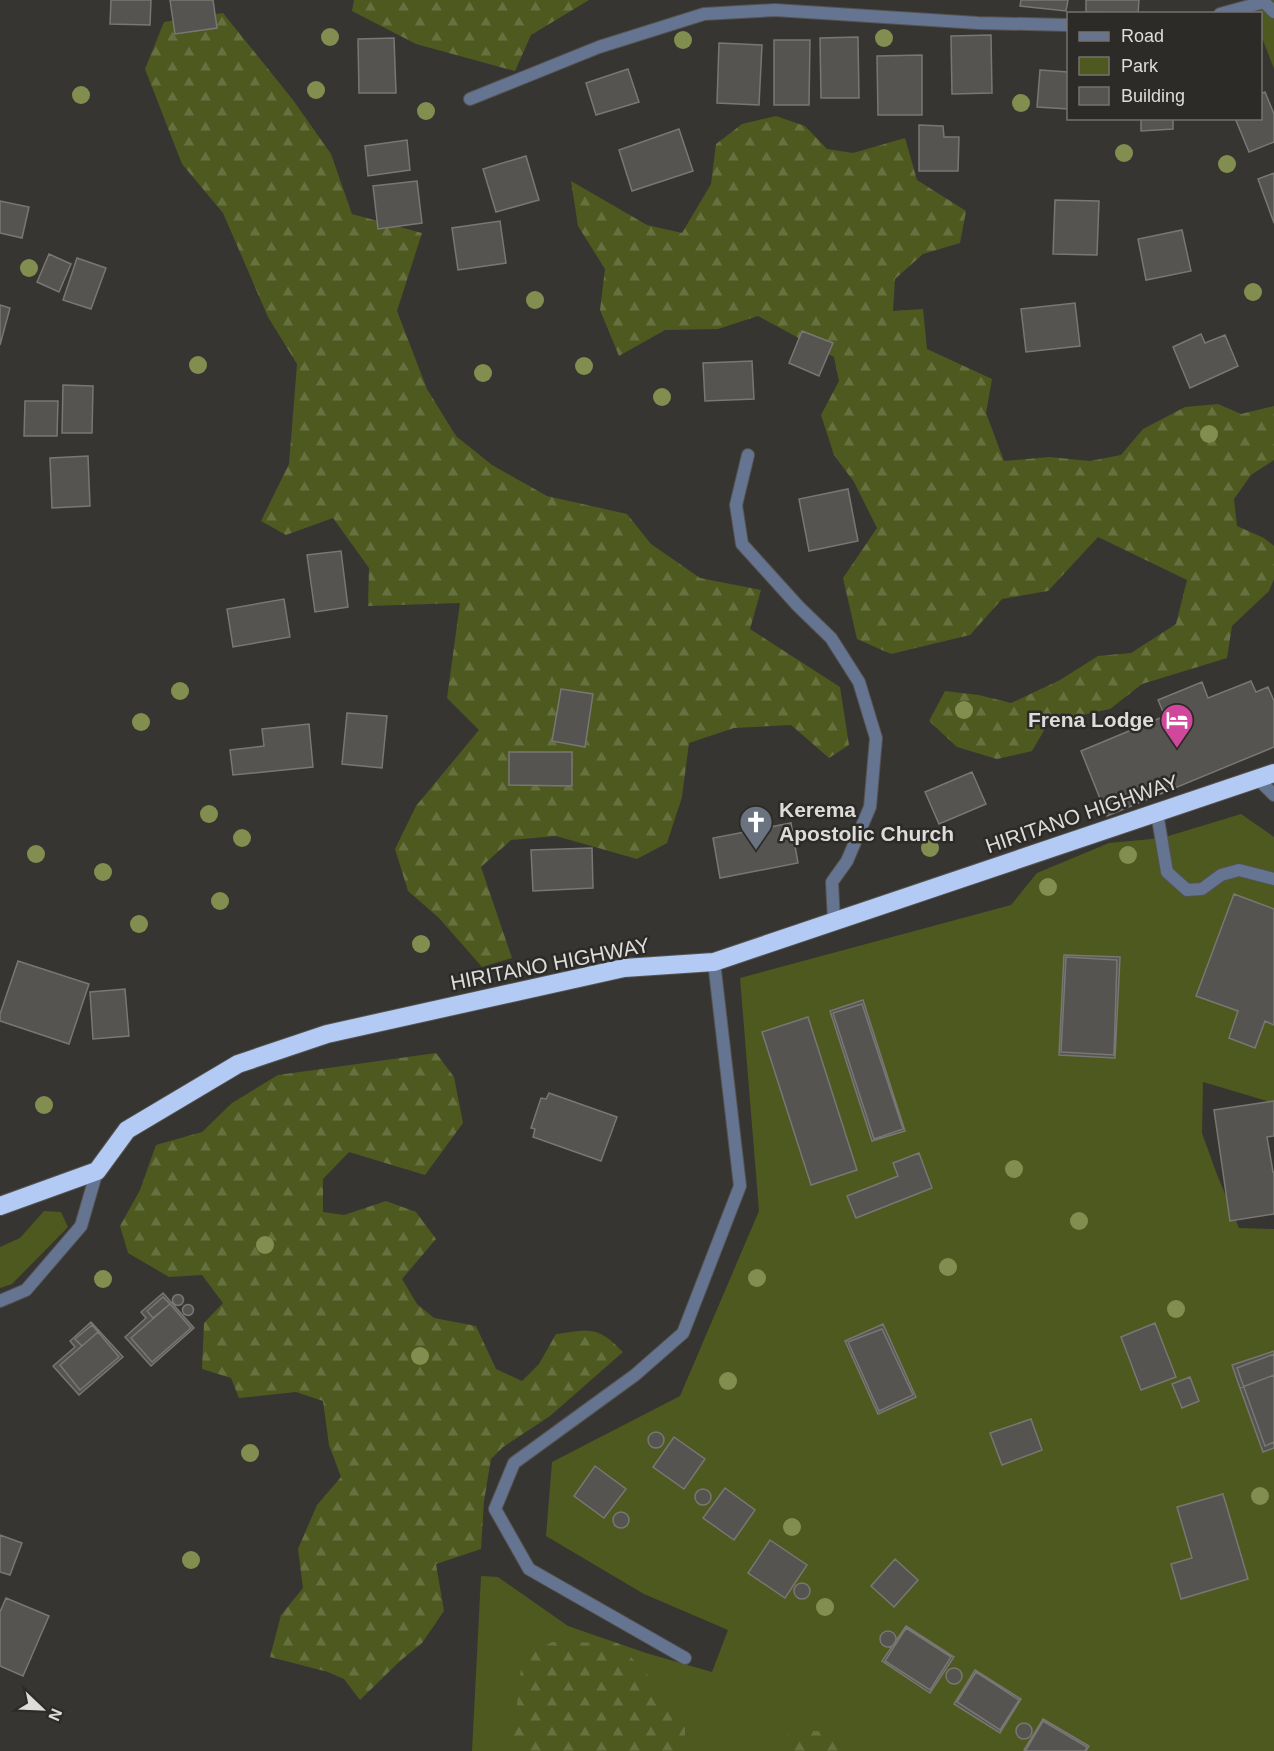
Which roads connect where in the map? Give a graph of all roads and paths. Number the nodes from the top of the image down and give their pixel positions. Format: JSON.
{"nodes":[{"id":1,"x":1227,"y":12,"type":"edge"},
{"id":2,"x":1274,"y":12,"type":"edge"},
{"id":3,"x":1067,"y":24,"type":"edge"},
{"id":4,"x":470,"y":99,"type":"dead end"},
{"id":5,"x":748,"y":456,"type":"dead end"},
{"id":6,"x":1266,"y":776,"type":"edge"},
{"id":7,"x":1274,"y":795,"type":"edge"},
{"id":8,"x":1157,"y":813,"type":"junction"},
{"id":9,"x":1274,"y":879,"type":"edge"},
{"id":10,"x":834,"y":922,"type":"junction"},
{"id":11,"x":714,"y":962,"type":"junction"},
{"id":12,"x":97,"y":1171,"type":"junction"},
{"id":13,"x":0,"y":1206,"type":"edge"},
{"id":14,"x":0,"y":1301,"type":"edge"},
{"id":15,"x":685,"y":1658,"type":"dead end"}],
"edges":[{"from":1,"to":2,"type":"street"},
{"from":3,"to":4,"type":"street"},
{"from":5,"to":10,"type":"street"},
{"from":6,"to":7,"type":"street"},
{"from":6,"to":8,"type":"highway","name":"HIRITANO HIGHWAY"},
{"from":8,"to":9,"type":"street"},
{"from":8,"to":10,"type":"highway","name":"HIRITANO HIGHWAY"},
{"from":10,"to":11,"type":"highway","name":"HIRITANO HIGHWAY"},
{"from":11,"to":12,"type":"highway","name":"HIRITANO HIGHWAY"},
{"from":11,"to":15,"type":"street"},
{"from":12,"to":13,"type":"highway"},
{"from":12,"to":14,"type":"street"}]}
